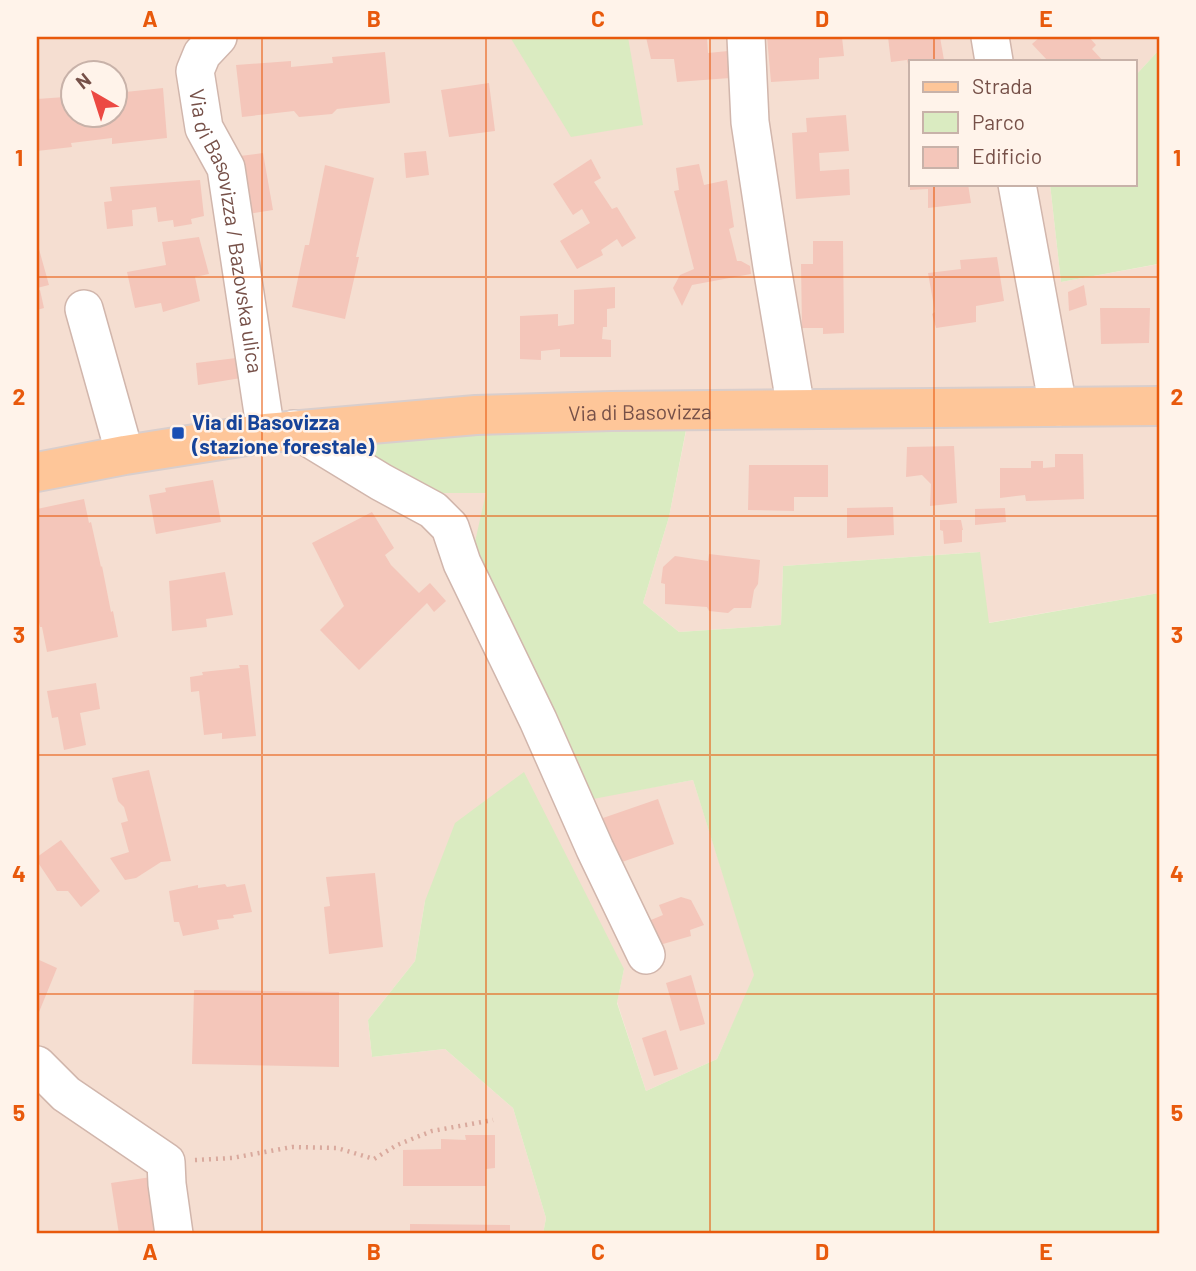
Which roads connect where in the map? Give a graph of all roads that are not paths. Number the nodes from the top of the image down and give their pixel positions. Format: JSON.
{"nodes":[{"id":1,"x":218,"y":37,"type":"edge"},
{"id":2,"x":746,"y":37,"type":"edge"},
{"id":3,"x":990,"y":37,"type":"edge"},
{"id":4,"x":994,"y":60,"type":"edge"},
{"id":5,"x":1017,"y":186,"type":"edge"},
{"id":6,"x":84,"y":309,"type":"dead end"},
{"id":7,"x":1159,"y":406,"type":"edge"},
{"id":8,"x":1058,"y":407,"type":"junction"},
{"id":9,"x":796,"y":409,"type":"junction"},
{"id":10,"x":280,"y":431,"type":"junction"},
{"id":11,"x":125,"y":456,"type":"junction"},
{"id":12,"x":37,"y":472,"type":"edge"},
{"id":13,"x":646,"y":955,"type":"dead end"},
{"id":14,"x":37,"y":1065,"type":"edge"},
{"id":15,"x":174,"y":1234,"type":"edge"}],
"edges":[{"from":1,"to":10,"type":"street","name":"Via di Basovizza / Bazovska ulica"},
{"from":2,"to":9,"type":"street"},
{"from":3,"to":4,"type":"street"},
{"from":5,"to":8,"type":"street"},
{"from":6,"to":11,"type":"street"},
{"from":7,"to":8,"type":"main road","name":"Via di Basovizza"},
{"from":8,"to":9,"type":"main road","name":"Via di Basovizza"},
{"from":9,"to":10,"type":"main road","name":"Via di Basovizza"},
{"from":10,"to":11,"type":"main road","name":"Via di Basovizza"},
{"from":10,"to":13,"type":"street"},
{"from":11,"to":12,"type":"main road","name":"Via di Basovizza"},
{"from":14,"to":15,"type":"street"}]}
